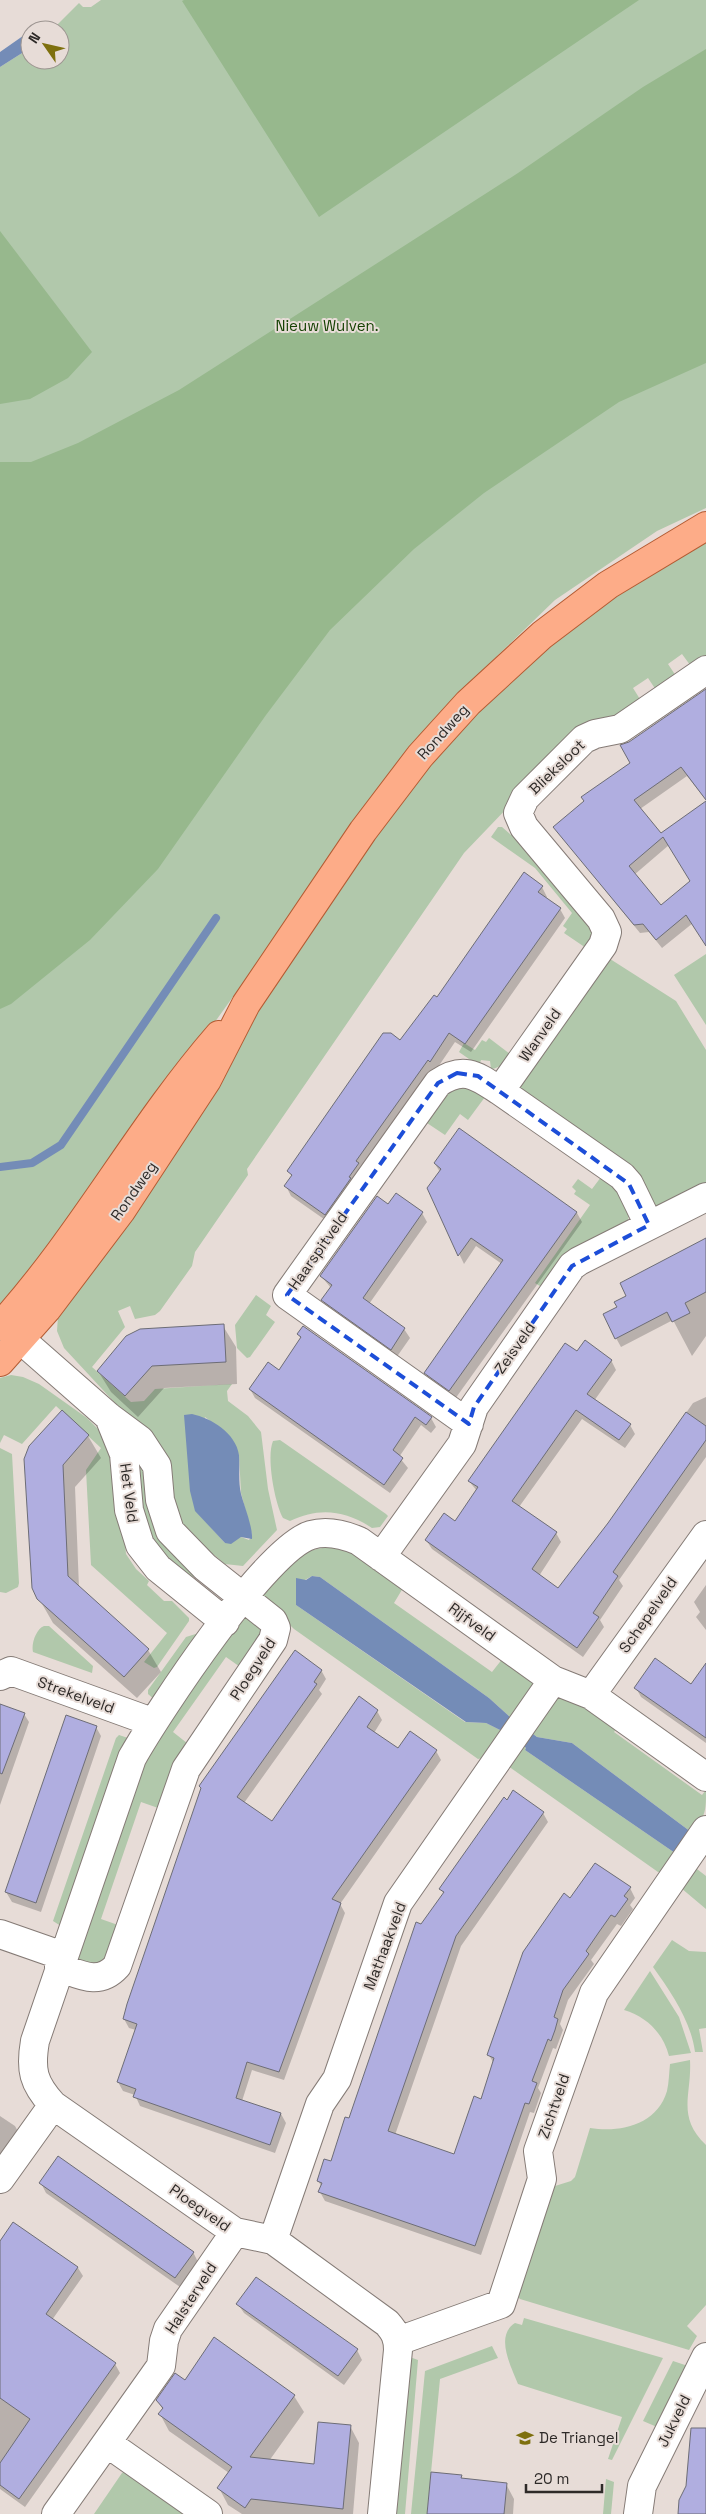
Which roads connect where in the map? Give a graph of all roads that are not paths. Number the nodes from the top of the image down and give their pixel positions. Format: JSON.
{"nodes":[{"id":1,"x":706,"y":526,"type":"edge"},
{"id":2,"x":706,"y":670,"type":"edge"},
{"id":3,"x":518,"y":813,"type":"joint"},
{"id":4,"x":500,"y":1091,"type":"junction"},
{"id":5,"x":706,"y":1197,"type":"edge"},
{"id":6,"x":649,"y":1226,"type":"junction"},
{"id":7,"x":8,"y":1329,"type":"edge"},
{"id":8,"x":0,"y":1362,"type":"edge"},
{"id":9,"x":108,"y":1418,"type":"junction"},
{"id":10,"x":468,"y":1424,"type":"junction"},
{"id":11,"x":706,"y":1535,"type":"edge"},
{"id":12,"x":381,"y":1557,"type":"junction"},
{"id":13,"x":244,"y":1596,"type":"junction"},
{"id":14,"x":225,"y":1622,"type":"junction"},
{"id":15,"x":0,"y":1676,"type":"edge"},
{"id":16,"x":553,"y":1680,"type":"junction"},
{"id":17,"x":591,"y":1695,"type":"junction"},
{"id":18,"x":152,"y":1722,"type":"junction"},
{"id":19,"x":706,"y":1777,"type":"edge"},
{"id":20,"x":706,"y":1830,"type":"edge"},
{"id":21,"x":0,"y":1934,"type":"edge"},
{"id":22,"x":61,"y":1962,"type":"junction"},
{"id":23,"x":53,"y":2105,"type":"junction"},
{"id":24,"x":0,"y":2179,"type":"edge"},
{"id":25,"x":235,"y":2232,"type":"junction"},
{"id":26,"x":274,"y":2240,"type":"junction"},
{"id":27,"x":398,"y":2341,"type":"junction"},
{"id":28,"x":706,"y":2357,"type":"edge"},
{"id":29,"x":107,"y":2443,"type":"junction"},
{"id":30,"x":56,"y":2514,"type":"edge"},
{"id":31,"x":208,"y":2514,"type":"edge"},
{"id":32,"x":382,"y":2514,"type":"edge"},
{"id":33,"x":638,"y":2514,"type":"edge"}],
"edges":[{"from":1,"to":7,"type":"main road","name":"Rondweg"},
{"from":2,"to":3,"type":"street","name":"Blieksloot"},
{"from":3,"to":4,"type":"street","name":"Wanveld"},
{"from":4,"to":6,"type":"street"},
{"from":4,"to":10,"type":"street","name":"Haarspitveld"},
{"from":5,"to":6,"type":"street","name":"Zeisveld"},
{"from":6,"to":10,"type":"street","name":"Zeisveld"},
{"from":7,"to":8,"type":"main road","name":"Rondweg"},
{"from":7,"to":9,"type":"street","name":"Het Veld"},
{"from":9,"to":13,"type":"street","name":"Het Veld"},
{"from":9,"to":14,"type":"street","name":"Het Veld"},
{"from":10,"to":12,"type":"street","name":"Zeisveld"},
{"from":11,"to":17,"type":"street","name":"Schepelveld"},
{"from":12,"to":13,"type":"street","name":"Rijfveld"},
{"from":12,"to":16,"type":"street","name":"Rijfveld"},
{"from":13,"to":14,"type":"street","name":"Ploegveld"},
{"from":13,"to":22,"type":"street","name":"Ploegveld"},
{"from":14,"to":18,"type":"street","name":"Ploegveld"},
{"from":15,"to":18,"type":"street","name":"Strekelveld"},
{"from":16,"to":17,"type":"street","name":"Rijfveld"},
{"from":16,"to":26,"type":"street","name":"Mathaakveld"},
{"from":17,"to":19,"type":"street","name":"Rijfveld"},
{"from":18,"to":22,"type":"street","name":"Ploegveld"},
{"from":20,"to":27,"type":"street","name":"Zichtveld"},
{"from":21,"to":22,"type":"street"},
{"from":22,"to":23,"type":"street","name":"Ploegveld"},
{"from":23,"to":24,"type":"street"},
{"from":23,"to":25,"type":"street","name":"Ploegveld"},
{"from":25,"to":26,"type":"street","name":"Ploegveld"},
{"from":25,"to":29,"type":"street","name":"Halsterveld"},
{"from":26,"to":27,"type":"street","name":"Ploegveld"},
{"from":27,"to":32,"type":"street"},
{"from":28,"to":33,"type":"street","name":"Jukveld"},
{"from":29,"to":30,"type":"street","name":"Halsterveld"},
{"from":29,"to":31,"type":"street"}]}
